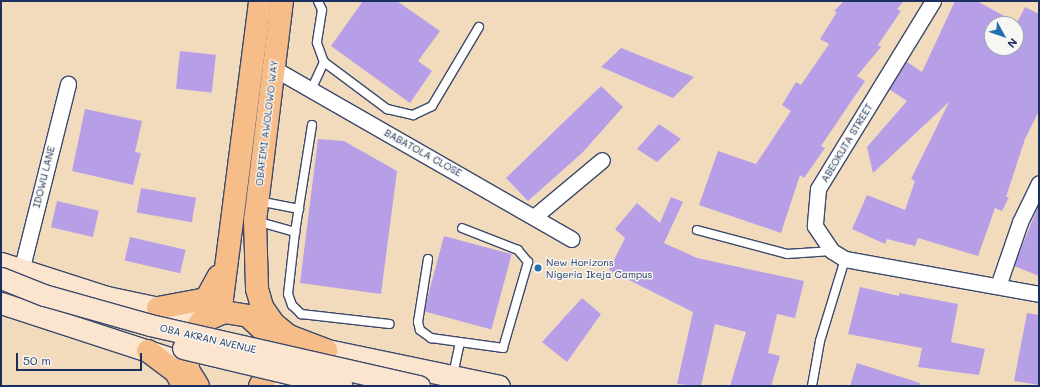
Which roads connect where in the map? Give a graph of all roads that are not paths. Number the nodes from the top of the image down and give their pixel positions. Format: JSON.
{"nodes":[{"id":1,"x":260,"y":1,"type":"edge"},
{"id":2,"x":282,"y":1,"type":"edge"},
{"id":3,"x":318,"y":1,"type":"edge"},
{"id":4,"x":933,"y":1,"type":"edge"},
{"id":5,"x":479,"y":27,"type":"dead end"},
{"id":6,"x":324,"y":62,"type":"junction"},
{"id":7,"x":273,"y":68,"type":"junction"},
{"id":8,"x":68,"y":84,"type":"dead end"},
{"id":9,"x":311,"y":90,"type":"junction"},
{"id":10,"x":312,"y":125,"type":"dead end"},
{"id":11,"x":602,"y":160,"type":"dead end"},
{"id":12,"x":1039,"y":183,"type":"edge"},
{"id":13,"x":299,"y":210,"type":"junction"},
{"id":14,"x":256,"y":211,"type":"junction"},
{"id":15,"x":535,"y":216,"type":"junction"},
{"id":16,"x":462,"y":228,"type":"dead end"},
{"id":17,"x":697,"y":230,"type":"dead end"},
{"id":18,"x":295,"y":232,"type":"junction"},
{"id":19,"x":571,"y":239,"type":"dead end"},
{"id":20,"x":255,"y":245,"type":"junction"},
{"id":21,"x":832,"y":252,"type":"junction"},
{"id":22,"x":228,"y":255,"type":"junction"},
{"id":23,"x":428,"y":259,"type":"dead end"},
{"id":24,"x":845,"y":259,"type":"junction"},
{"id":25,"x":1,"y":263,"type":"edge"},
{"id":26,"x":21,"y":271,"type":"junction"},
{"id":27,"x":1,"y":278,"type":"edge"},
{"id":28,"x":998,"y":286,"type":"junction"},
{"id":29,"x":1039,"y":294,"type":"edge"},
{"id":30,"x":2,"y":299,"type":"edge"},
{"id":31,"x":158,"y":308,"type":"junction"},
{"id":32,"x":212,"y":316,"type":"junction"},
{"id":33,"x":389,"y":324,"type":"dead end"},
{"id":34,"x":266,"y":333,"type":"junction"},
{"id":35,"x":460,"y":343,"type":"junction"},
{"id":36,"x":326,"y":350,"type":"junction"},
{"id":37,"x":148,"y":351,"type":"joint"},
{"id":38,"x":444,"y":374,"type":"junction"},
{"id":39,"x":193,"y":385,"type":"edge"},
{"id":40,"x":267,"y":385,"type":"edge"},
{"id":41,"x":342,"y":386,"type":"edge"},
{"id":42,"x":419,"y":386,"type":"edge"},
{"id":43,"x":499,"y":386,"type":"edge"},
{"id":44,"x":812,"y":386,"type":"edge"}],
"edges":[{"from":1,"to":22,"type":"main road"},
{"from":2,"to":7,"type":"main road","name":"OBAFEMI AWOLOWO WAY"},
{"from":3,"to":6,"type":"lane"},
{"from":4,"to":21,"type":"street","name":"ABEOKUTA STREET"},
{"from":5,"to":6,"type":"lane"},
{"from":6,"to":9,"type":"lane"},
{"from":7,"to":9,"type":"street","name":"BABATOLA CLOSE"},
{"from":7,"to":14,"type":"main road","name":"OBAFEMI AWOLOWO WAY"},
{"from":8,"to":26,"type":"street","name":"IDOWU LANE"},
{"from":9,"to":15,"type":"street","name":"BABATOLA CLOSE"},
{"from":10,"to":13,"type":"lane"},
{"from":11,"to":15,"type":"street"},
{"from":12,"to":28,"type":"street"},
{"from":13,"to":14,"type":"lane"},
{"from":13,"to":18,"type":"lane"},
{"from":14,"to":18,"type":"lane"},
{"from":14,"to":20,"type":"main road","name":"OBAFEMI AWOLOWO WAY"},
{"from":15,"to":19,"type":"street","name":"BABATOLA CLOSE"},
{"from":16,"to":35,"type":"lane"},
{"from":17,"to":21,"type":"lane"},
{"from":18,"to":33,"type":"lane"},
{"from":20,"to":34,"type":"main road"},
{"from":20,"to":36,"type":"main road"},
{"from":21,"to":24,"type":"street","name":"ABEOKUTA STREET"},
{"from":22,"to":31,"type":"main road"},
{"from":22,"to":32,"type":"main road"},
{"from":23,"to":35,"type":"lane"},
{"from":24,"to":28,"type":"street","name":"ABEOKUTA STREET"},
{"from":24,"to":44,"type":"lane"},
{"from":25,"to":26,"type":"main road"},
{"from":26,"to":30,"type":"main road"},
{"from":26,"to":31,"type":"main road"},
{"from":27,"to":42,"type":"main road","name":"OBA AKRAN AVENUE","bridge":true},
{"from":28,"to":29,"type":"street","name":"ABEOKUTA STREET"},
{"from":30,"to":37,"type":"main road"},
{"from":30,"to":41,"type":"main road","name":"OBA AKRAN AVENUE","bridge":true},
{"from":31,"to":32,"type":"main road"},
{"from":32,"to":34,"type":"main road"},
{"from":32,"to":39,"type":"main road"},
{"from":34,"to":36,"type":"main road"},
{"from":34,"to":40,"type":"main road"},
{"from":35,"to":38,"type":"lane"},
{"from":36,"to":38,"type":"main road"},
{"from":37,"to":39,"type":"main road"},
{"from":38,"to":42,"type":"main road"},
{"from":38,"to":43,"type":"main road"}]}
